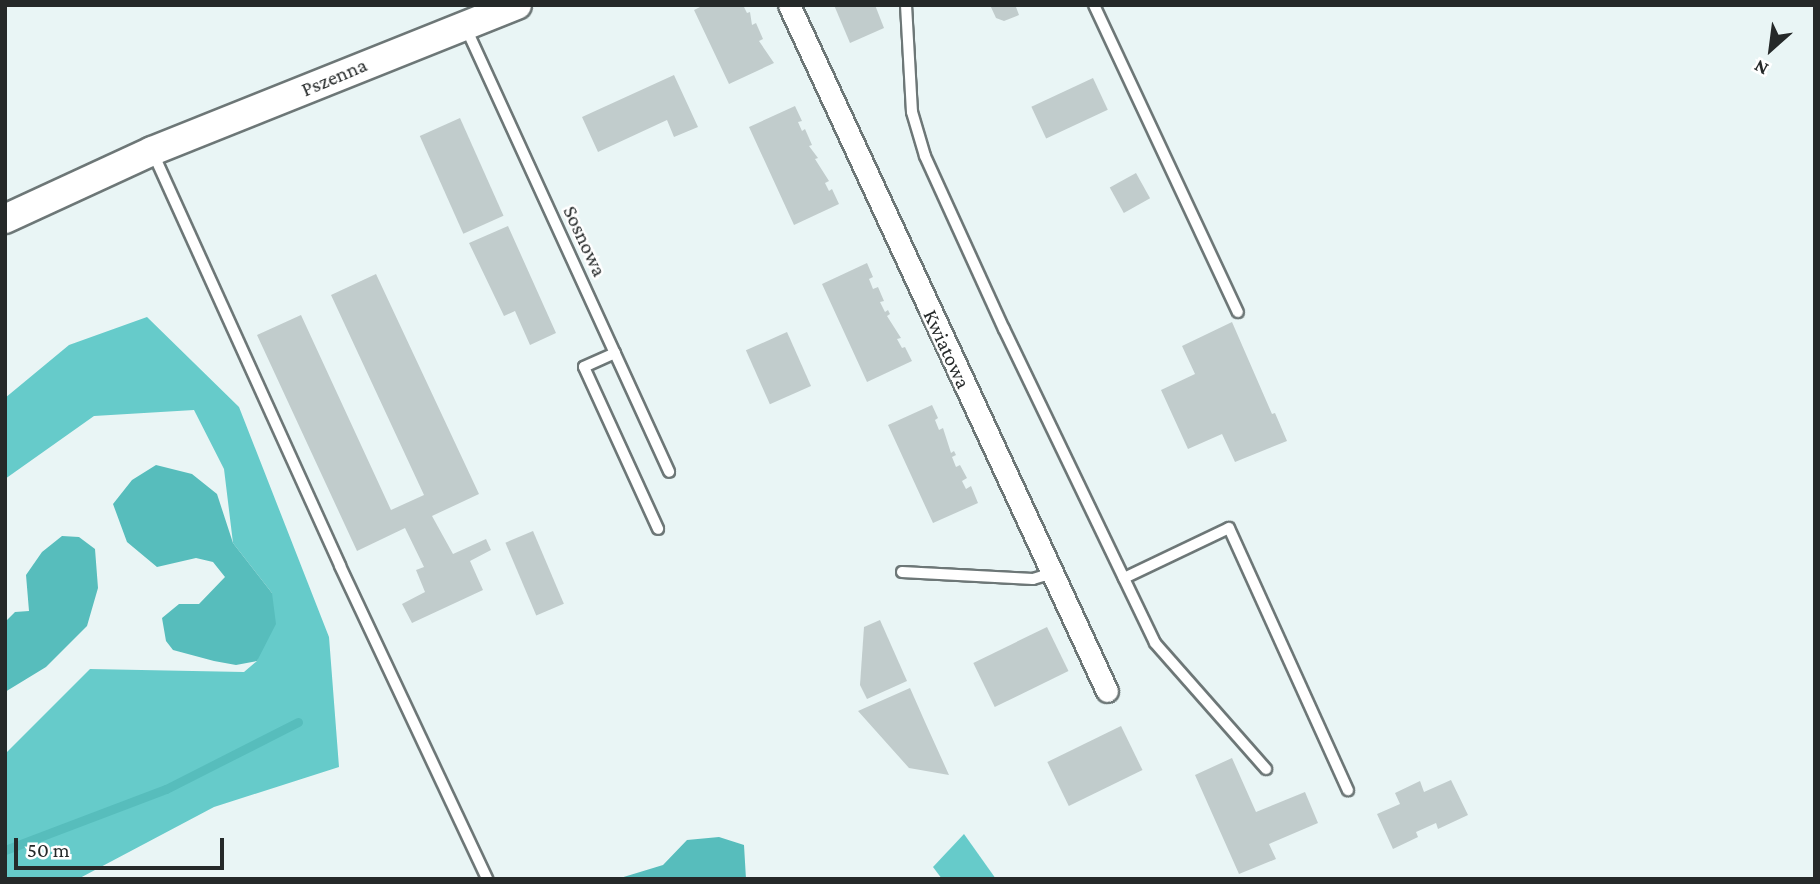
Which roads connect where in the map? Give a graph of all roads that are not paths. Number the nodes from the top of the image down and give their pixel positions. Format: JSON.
{"nodes":[{"id":1,"x":517,"y":5,"type":"edge"},
{"id":2,"x":789,"y":5,"type":"edge"},
{"id":3,"x":906,"y":5,"type":"edge"},
{"id":4,"x":1094,"y":5,"type":"edge"},
{"id":5,"x":465,"y":26,"type":"junction"},
{"id":6,"x":152,"y":150,"type":"junction"},
{"id":7,"x":5,"y":219,"type":"edge"},
{"id":8,"x":1238,"y":312,"type":"dead end"},
{"id":9,"x":615,"y":353,"type":"junction"},
{"id":10,"x":669,"y":472,"type":"dead end"},
{"id":11,"x":658,"y":529,"type":"dead end"},
{"id":12,"x":902,"y":572,"type":"dead end"},
{"id":13,"x":1053,"y":573,"type":"junction"},
{"id":14,"x":1124,"y":578,"type":"junction"},
{"id":15,"x":1107,"y":691,"type":"dead end"},
{"id":16,"x":1266,"y":769,"type":"dead end"},
{"id":17,"x":1348,"y":790,"type":"dead end"},
{"id":18,"x":487,"y":879,"type":"edge"}],
"edges":[{"from":1,"to":5,"type":"street","name":"Pszenna"},
{"from":2,"to":13,"type":"street","name":"Kwiatowa"},
{"from":3,"to":14,"type":"lane"},
{"from":4,"to":8,"type":"lane"},
{"from":5,"to":6,"type":"street","name":"Pszenna"},
{"from":5,"to":9,"type":"lane","name":"Sosnowa"},
{"from":6,"to":7,"type":"street","name":"Pszenna"},
{"from":6,"to":18,"type":"lane"},
{"from":9,"to":10,"type":"lane","name":"Sosnowa"},
{"from":9,"to":11,"type":"lane"},
{"from":12,"to":13,"type":"lane"},
{"from":13,"to":15,"type":"street","name":"Kwiatowa"},
{"from":14,"to":16,"type":"lane"},
{"from":14,"to":17,"type":"lane"}]}
